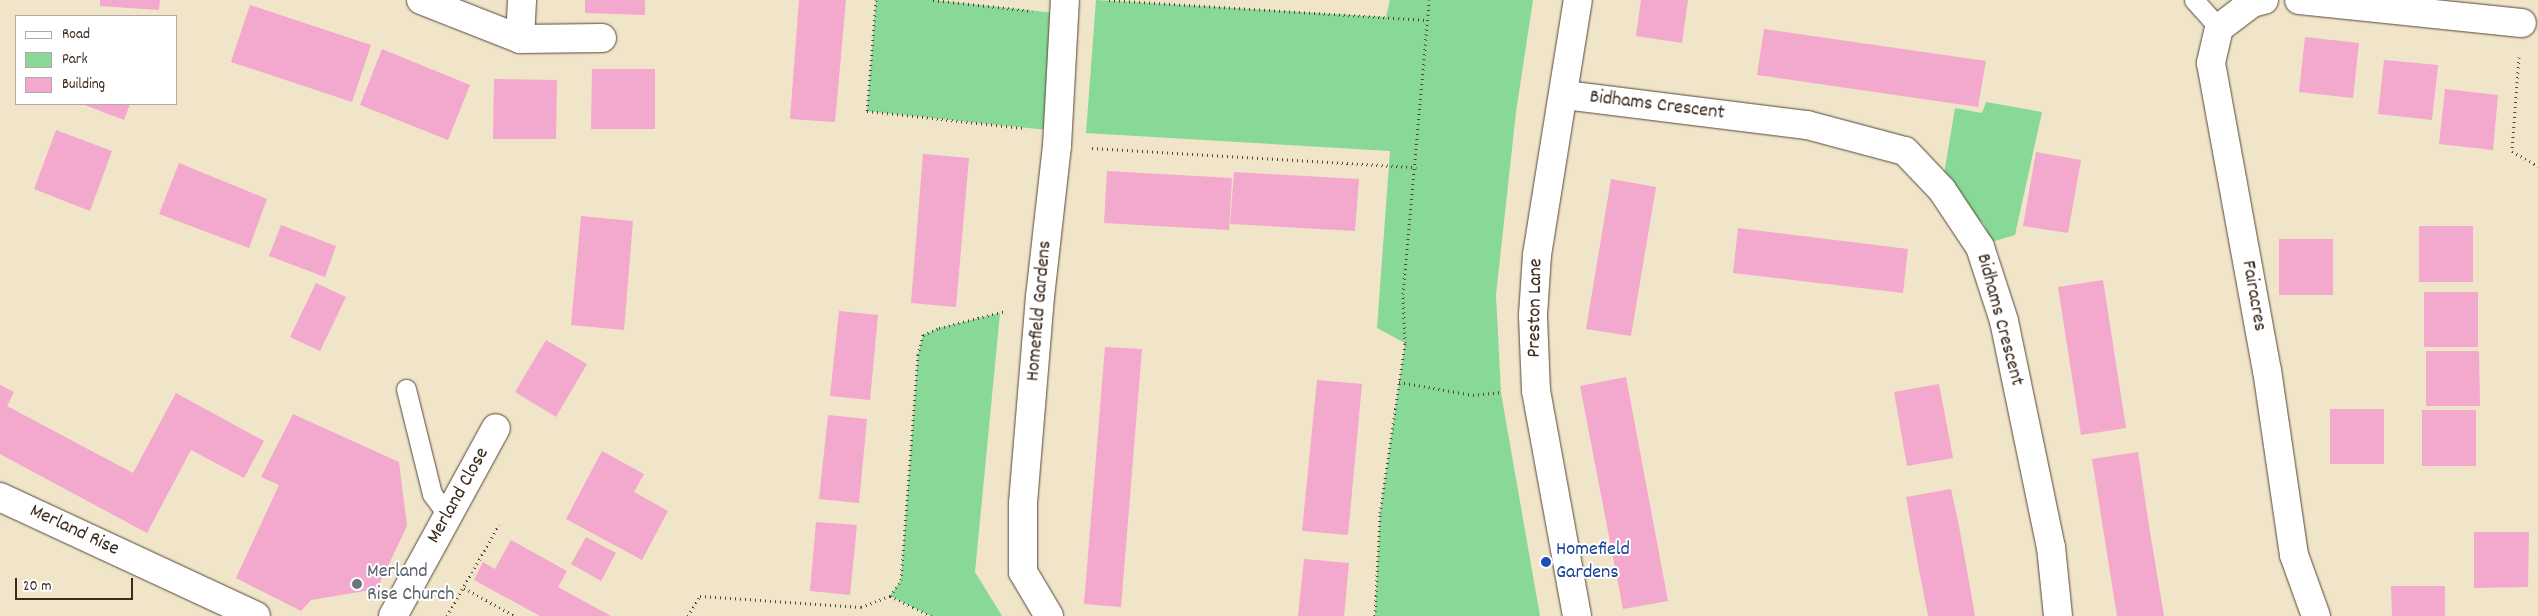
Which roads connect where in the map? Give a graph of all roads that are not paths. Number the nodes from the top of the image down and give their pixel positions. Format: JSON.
{"nodes":[{"id":1,"x":422,"y":0,"type":"edge"},
{"id":2,"x":522,"y":0,"type":"edge"},
{"id":3,"x":1578,"y":0,"type":"edge"},
{"id":4,"x":2194,"y":0,"type":"edge"},
{"id":5,"x":2264,"y":0,"type":"edge"},
{"id":6,"x":2299,"y":0,"type":"edge"},
{"id":7,"x":1064,"y":7,"type":"edge"},
{"id":8,"x":2473,"y":9,"type":"edge"},
{"id":9,"x":2530,"y":24,"type":"edge"},
{"id":10,"x":2219,"y":28,"type":"junction"},
{"id":11,"x":602,"y":38,"type":"dead end"},
{"id":12,"x":520,"y":39,"type":"junction"},
{"id":13,"x":1564,"y":95,"type":"junction"},
{"id":14,"x":406,"y":389,"type":"dead end"},
{"id":15,"x":496,"y":428,"type":"dead end"},
{"id":16,"x":0,"y":497,"type":"edge"},
{"id":17,"x":448,"y":515,"type":"junction"},
{"id":18,"x":256,"y":616,"type":"edge"},
{"id":19,"x":393,"y":616,"type":"edge"},
{"id":20,"x":1049,"y":616,"type":"edge"},
{"id":21,"x":1577,"y":616,"type":"edge"},
{"id":22,"x":2058,"y":616,"type":"edge"},
{"id":23,"x":2316,"y":616,"type":"edge"}],
"edges":[{"from":1,"to":12,"type":"street"},
{"from":2,"to":12,"type":"street"},
{"from":3,"to":13,"type":"street","name":"Preston Lane"},
{"from":4,"to":10,"type":"lane"},
{"from":5,"to":10,"type":"street"},
{"from":6,"to":8,"type":"street"},
{"from":7,"to":20,"type":"street","name":"Homefield Gardens"},
{"from":8,"to":9,"type":"street"},
{"from":10,"to":23,"type":"street","name":"Fairacres"},
{"from":11,"to":12,"type":"street"},
{"from":13,"to":21,"type":"street","name":"Preston Lane"},
{"from":13,"to":22,"type":"street","name":"Bidhams Crescent"},
{"from":14,"to":17,"type":"lane"},
{"from":15,"to":17,"type":"street","name":"Merland Close"},
{"from":16,"to":18,"type":"street","name":"Merland Rise"},
{"from":17,"to":19,"type":"street","name":"Merland Close"}]}
